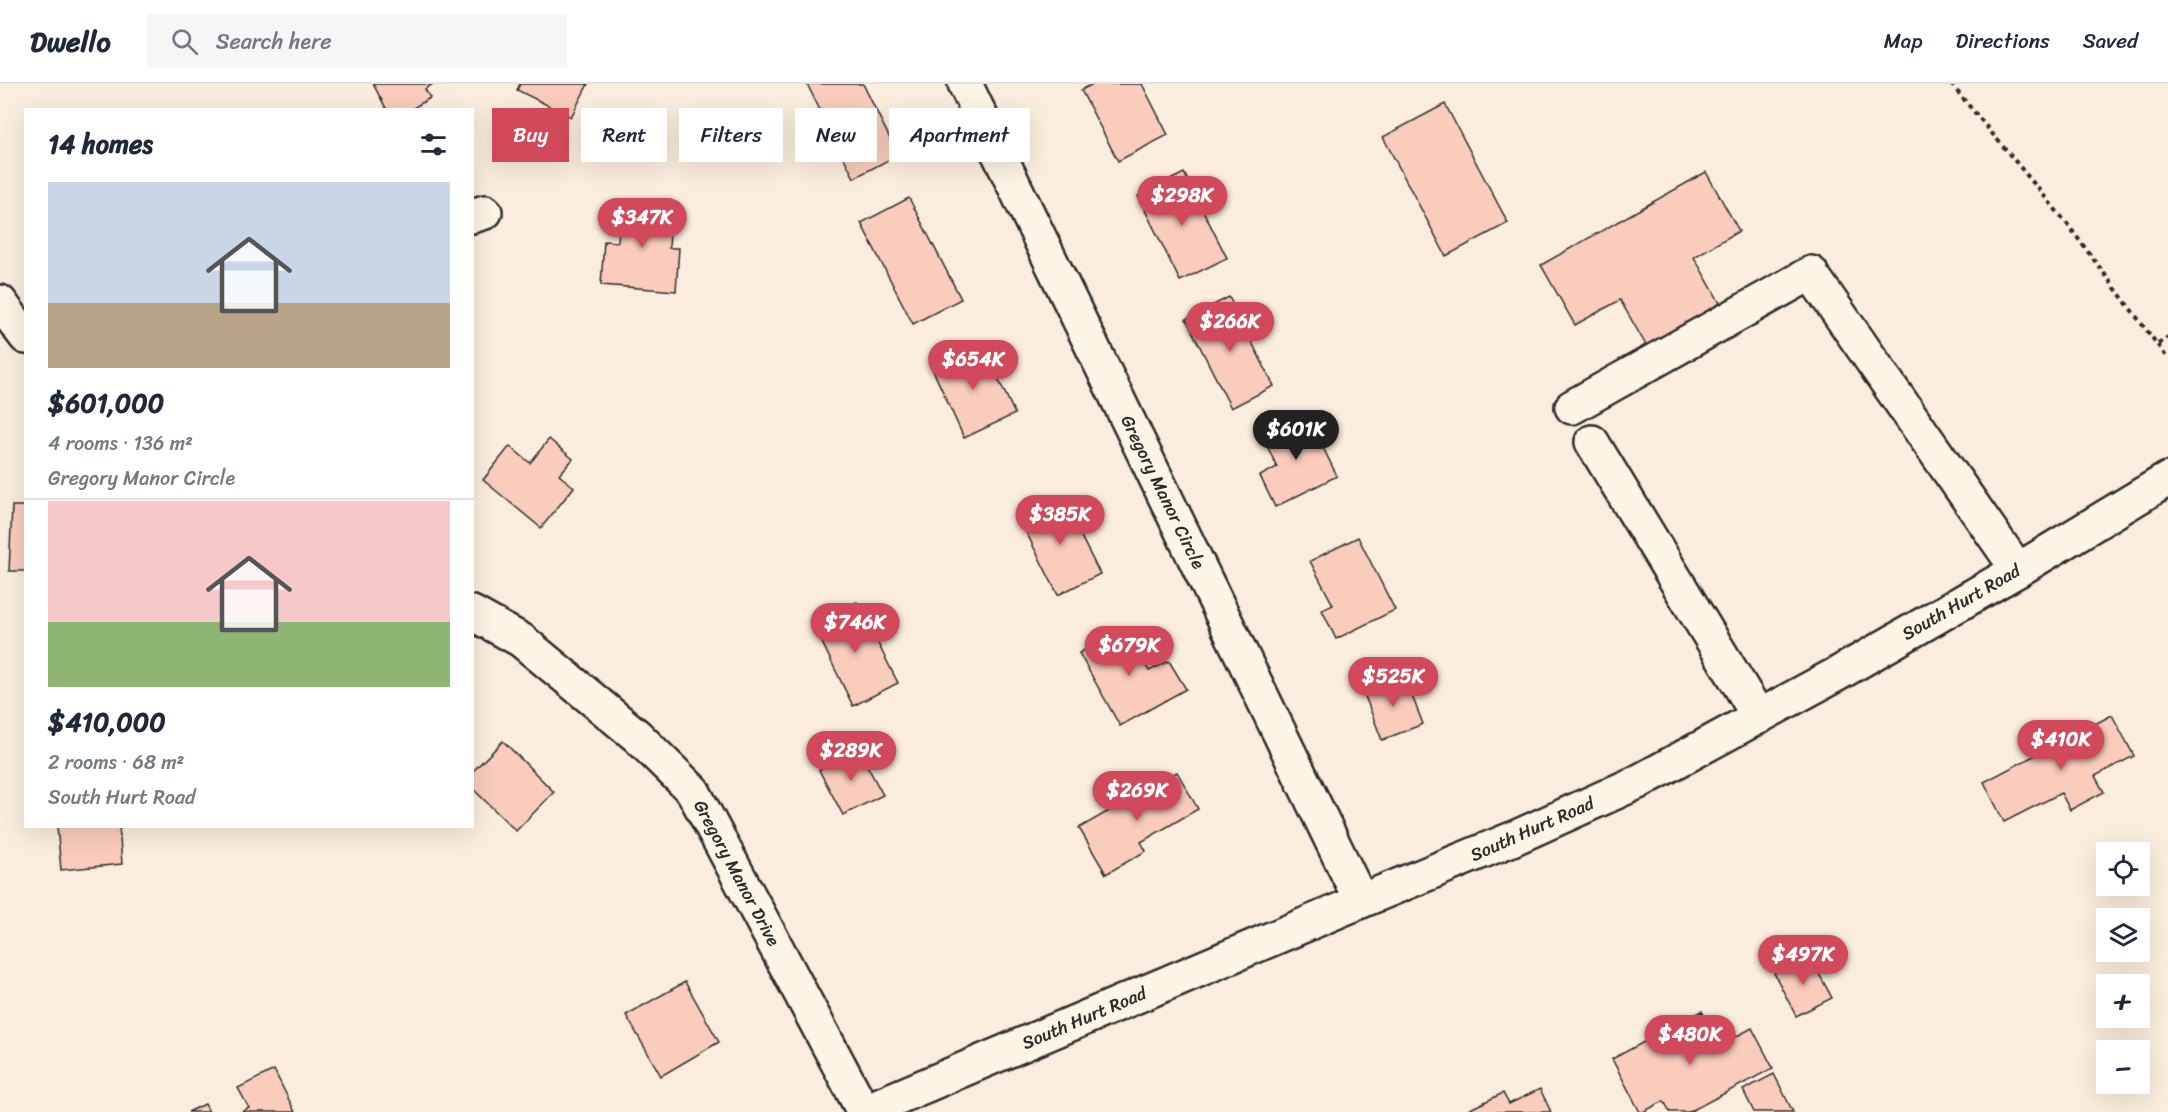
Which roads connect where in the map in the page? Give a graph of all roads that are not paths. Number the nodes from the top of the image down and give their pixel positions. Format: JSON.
{"nodes":[{"id":1,"x":965,"y":84,"type":"edge"},
{"id":2,"x":0,"y":302,"type":"edge"},
{"id":3,"x":24,"y":334,"type":"edge"},
{"id":4,"x":1572,"y":407,"type":"dead end"},
{"id":5,"x":1592,"y":442,"type":"dead end"},
{"id":6,"x":2168,"y":479,"type":"edge"},
{"id":7,"x":2018,"y":570,"type":"junction"},
{"id":8,"x":474,"y":614,"type":"edge"},
{"id":9,"x":1760,"y":717,"type":"junction"},
{"id":10,"x":1361,"y":901,"type":"junction"},
{"id":11,"x":863,"y":1112,"type":"edge"}],
"edges":[{"from":1,"to":10,"type":"street","name":"Gregory Manor Circle"},
{"from":2,"to":3,"type":"street"},
{"from":4,"to":7,"type":"street"},
{"from":5,"to":9,"type":"street"},
{"from":6,"to":7,"type":"street","name":"South Hurt Road"},
{"from":7,"to":9,"type":"street","name":"South Hurt Road"},
{"from":8,"to":11,"type":"street","name":"Gregory Manor Drive"},
{"from":9,"to":10,"type":"street","name":"South Hurt Road"},
{"from":10,"to":11,"type":"street","name":"South Hurt Road"}]}
